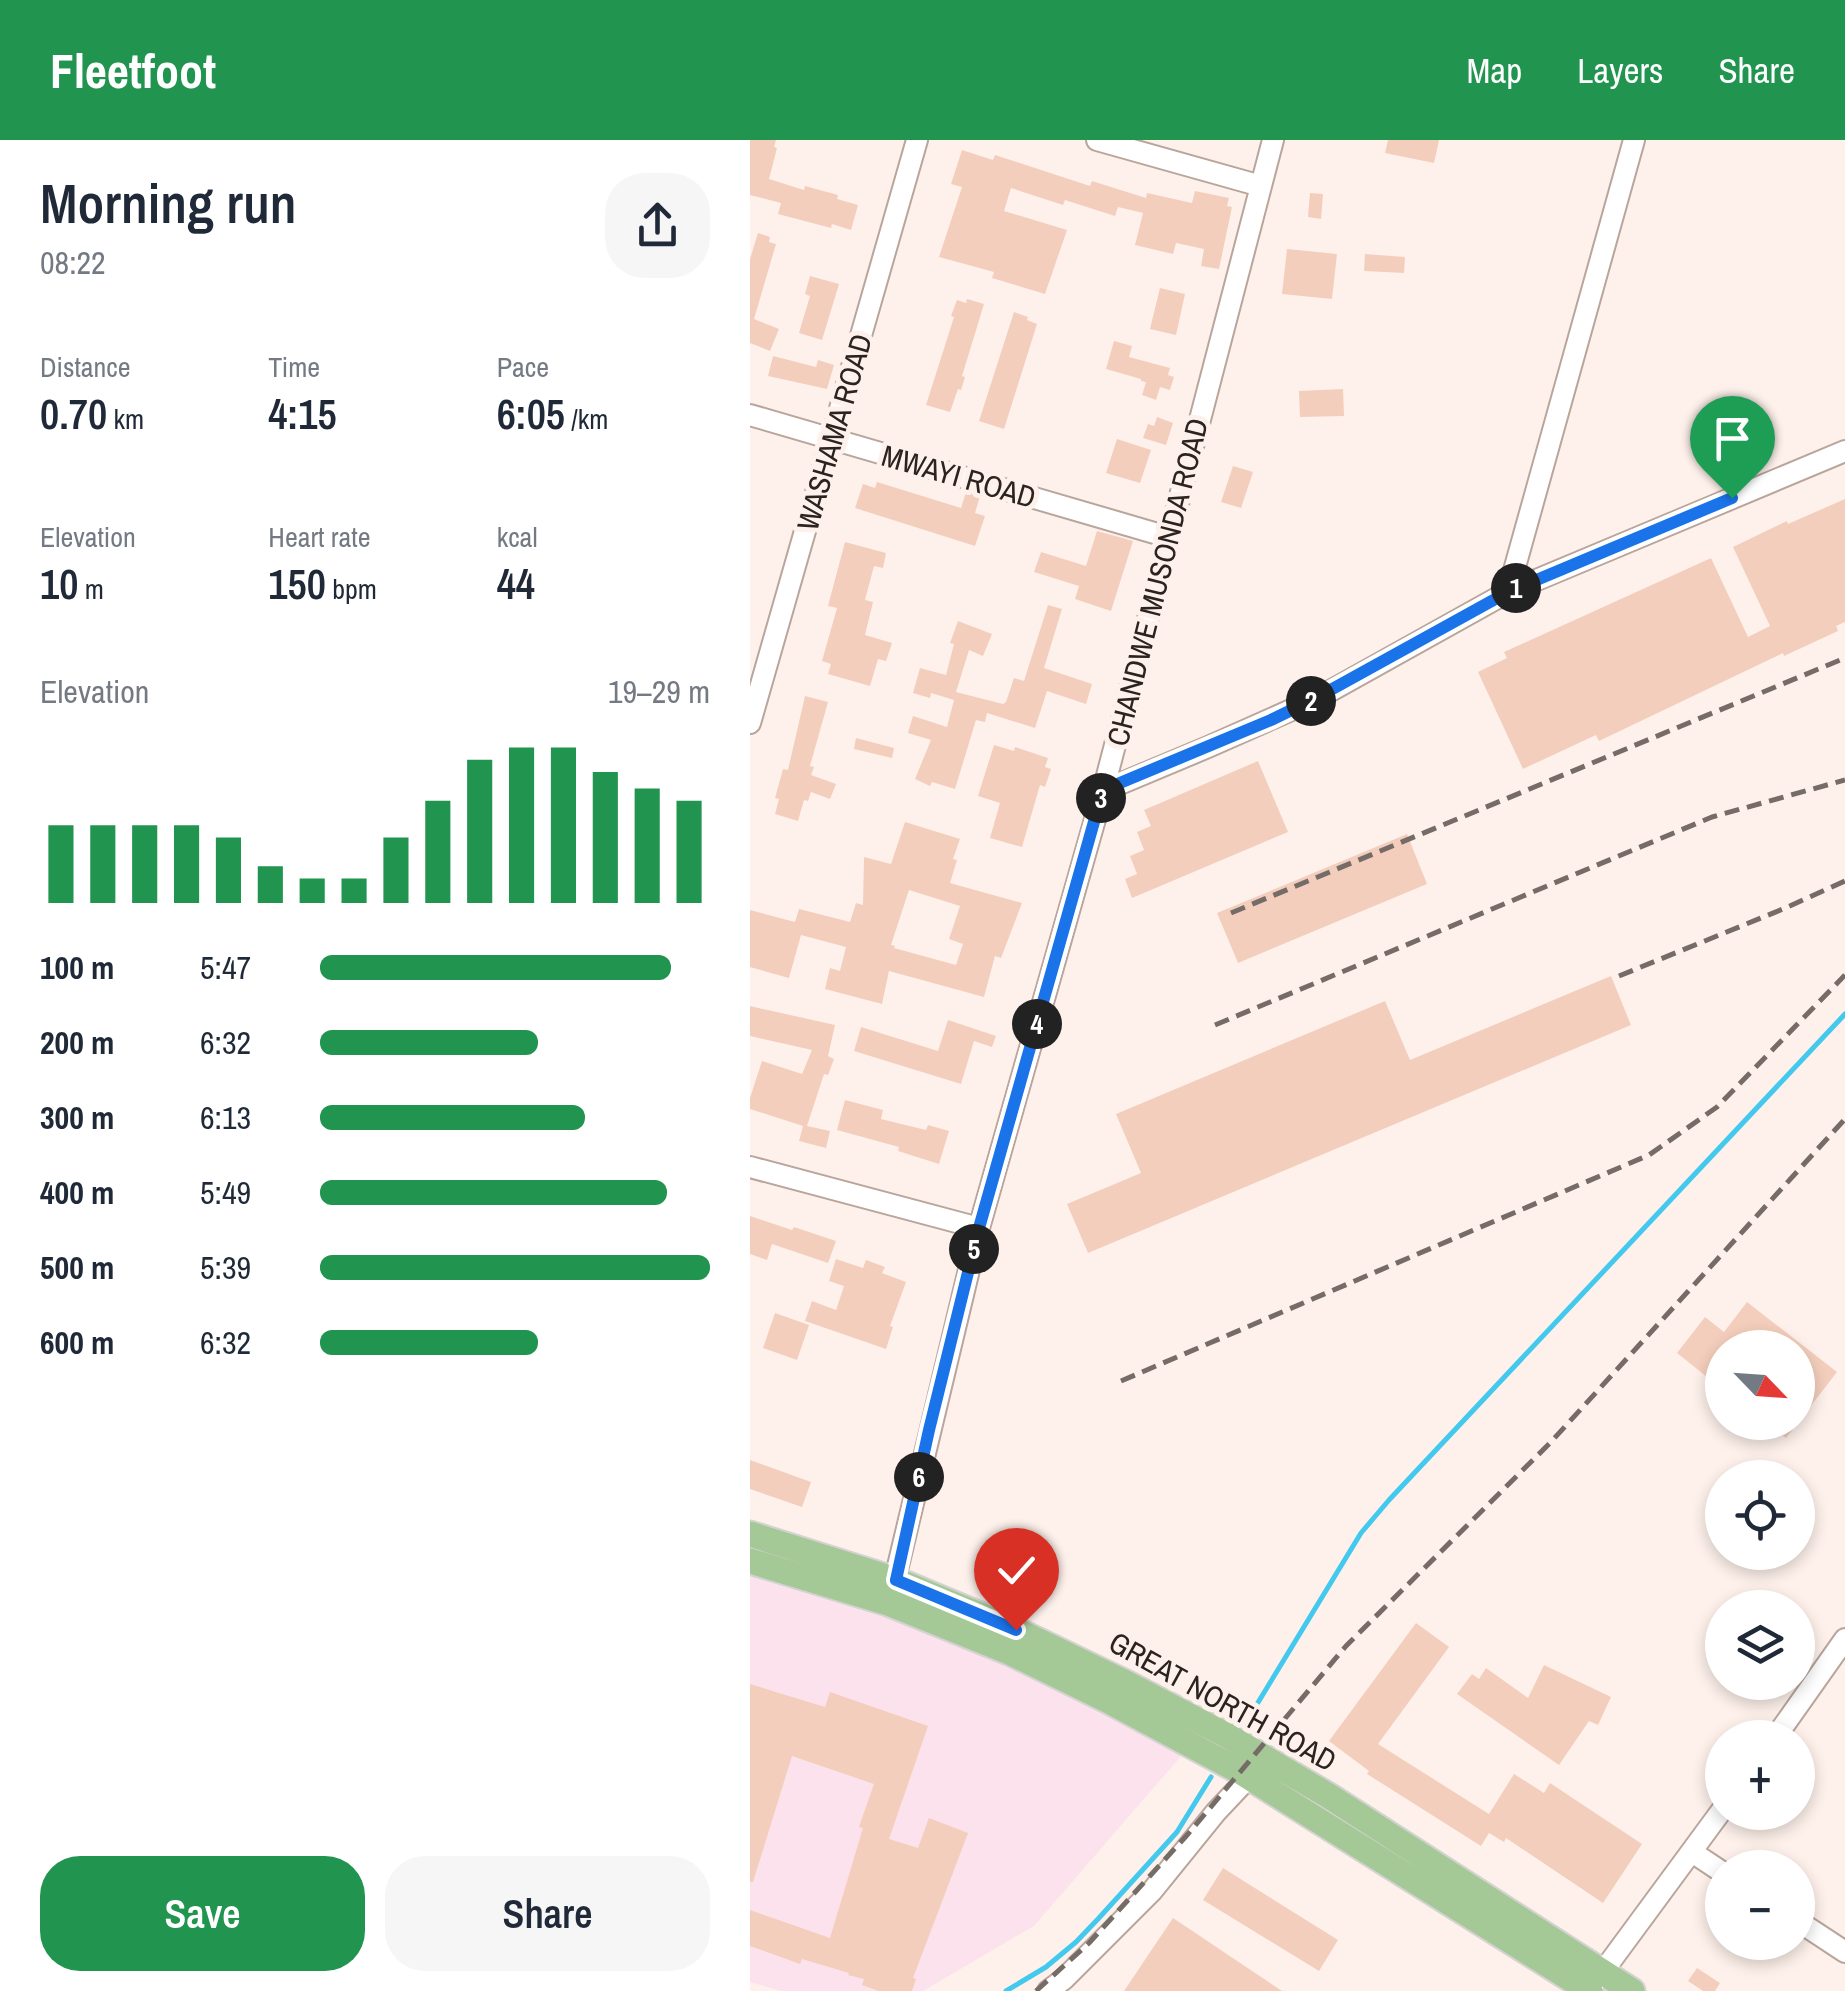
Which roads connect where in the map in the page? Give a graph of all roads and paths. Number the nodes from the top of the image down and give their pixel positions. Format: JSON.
{"nodes":[{"id":1,"x":917,"y":140,"type":"edge"},
{"id":2,"x":1097,"y":140,"type":"edge"},
{"id":3,"x":1273,"y":140,"type":"edge"},
{"id":4,"x":1634,"y":140,"type":"edge"},
{"id":5,"x":1260,"y":186,"type":"junction"},
{"id":6,"x":750,"y":416,"type":"edge"},
{"id":7,"x":832,"y":439,"type":"junction"},
{"id":8,"x":1845,"y":451,"type":"edge"},
{"id":9,"x":1168,"y":537,"type":"junction"},
{"id":10,"x":1508,"y":592,"type":"junction"},
{"id":11,"x":750,"y":723,"type":"edge"},
{"id":12,"x":1103,"y":790,"type":"junction"},
{"id":13,"x":750,"y":1166,"type":"edge"},
{"id":14,"x":979,"y":1228,"type":"junction"},
{"id":15,"x":750,"y":1534,"type":"edge"},
{"id":16,"x":750,"y":1561,"type":"edge"},
{"id":17,"x":892,"y":1591,"type":"junction"},
{"id":18,"x":1845,"y":1639,"type":"edge"},
{"id":19,"x":1788,"y":1720,"type":"edge"},
{"id":20,"x":1250,"y":1777,"type":"junction"},
{"id":21,"x":1708,"y":1830,"type":"edge"},
{"id":22,"x":1692,"y":1852,"type":"junction"},
{"id":23,"x":1705,"y":1861,"type":"edge"},
{"id":24,"x":1815,"y":1932,"type":"edge"},
{"id":25,"x":1845,"y":1952,"type":"edge"},
{"id":26,"x":1594,"y":1984,"type":"edge"},
{"id":27,"x":1048,"y":1991,"type":"edge"},
{"id":28,"x":1632,"y":1991,"type":"edge"}],
"edges":[{"from":1,"to":7,"type":"street","name":"WASHAMA ROAD"},
{"from":2,"to":5,"type":"street"},
{"from":3,"to":5,"type":"street","name":"CHANDWE MUSONDA ROAD"},
{"from":4,"to":10,"type":"street"},
{"from":5,"to":9,"type":"street","name":"CHANDWE MUSONDA ROAD"},
{"from":6,"to":7,"type":"street","name":"MWAYI ROAD"},
{"from":7,"to":9,"type":"street","name":"MWAYI ROAD"},
{"from":7,"to":11,"type":"street","name":"WASHAMA ROAD"},
{"from":8,"to":10,"type":"street"},
{"from":9,"to":12,"type":"street","name":"CHANDWE MUSONDA ROAD"},
{"from":10,"to":12,"type":"street"},
{"from":12,"to":14,"type":"street","name":"CHANDWE MUSONDA ROAD"},
{"from":13,"to":14,"type":"street"},
{"from":14,"to":17,"type":"street","name":"CHANDWE MUSONDA ROAD"},
{"from":15,"to":17,"type":"main road","name":"GREAT NORTH ROAD"},
{"from":16,"to":17,"type":"main road","name":"GREAT NORTH ROAD"},
{"from":17,"to":20,"type":"main road","name":"GREAT NORTH ROAD"},
{"from":17,"to":26,"type":"main road","name":"GREAT NORTH ROAD"},
{"from":18,"to":19,"type":"street"},
{"from":20,"to":26,"type":"main road","name":"GREAT NORTH ROAD"},
{"from":20,"to":27,"type":"street"},
{"from":21,"to":22,"type":"street"},
{"from":22,"to":23,"type":"street"},
{"from":22,"to":26,"type":"street"},
{"from":24,"to":25,"type":"street"},
{"from":26,"to":28,"type":"main road","name":"GREAT NORTH ROAD"}]}
